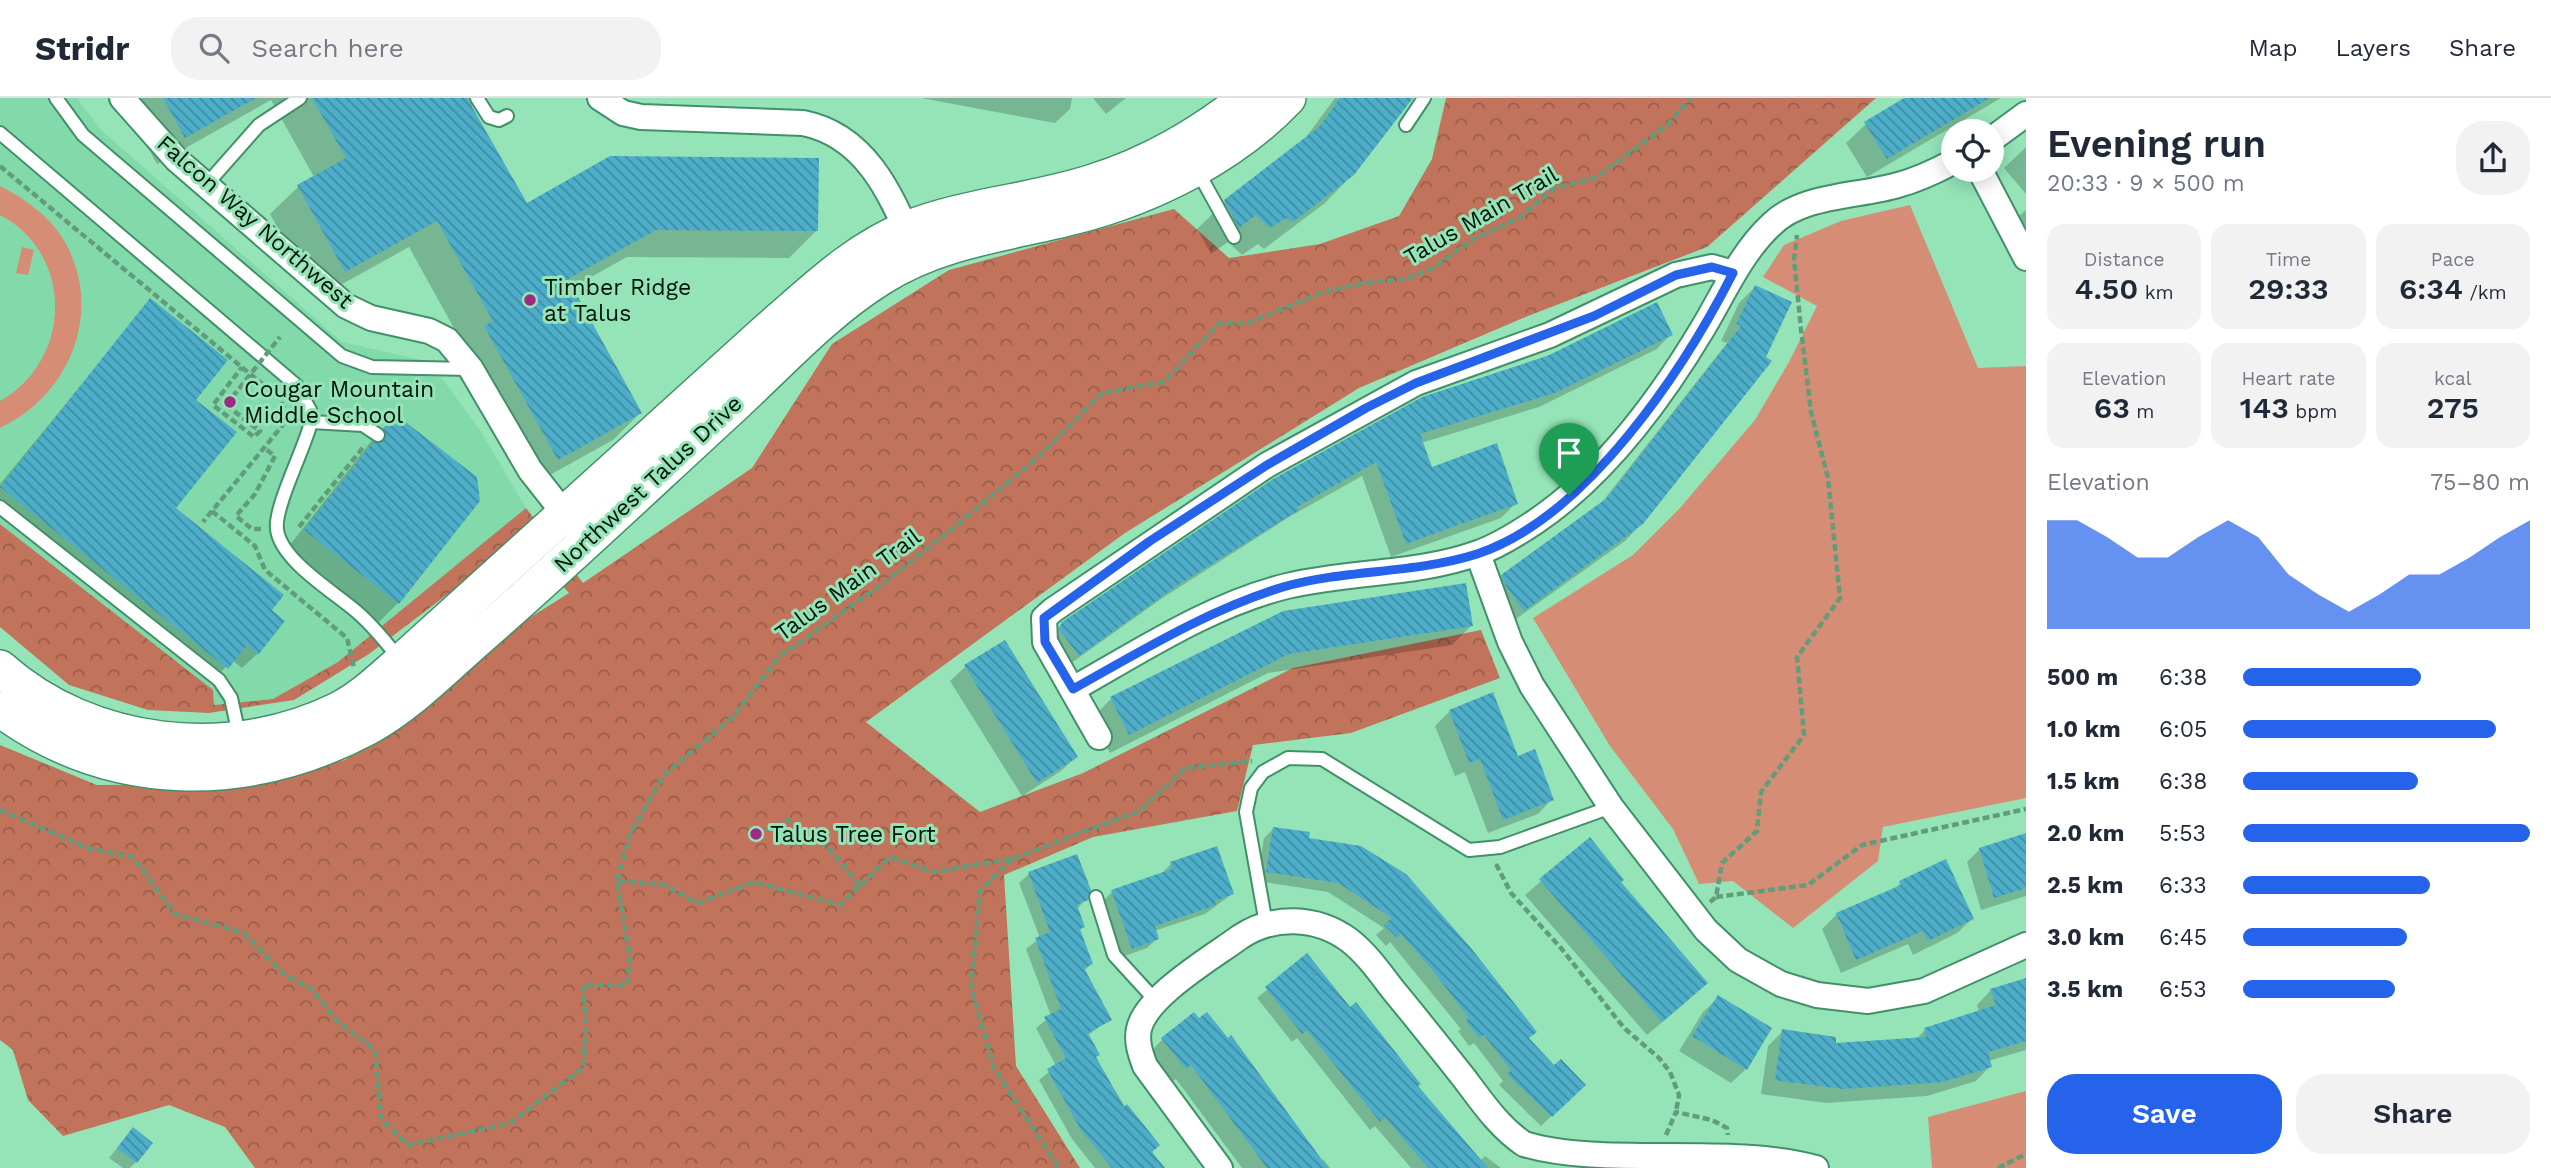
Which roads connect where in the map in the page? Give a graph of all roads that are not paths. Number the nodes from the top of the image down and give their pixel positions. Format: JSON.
{"nodes":[{"id":1,"x":56,"y":98,"type":"edge"},
{"id":2,"x":122,"y":98,"type":"edge"},
{"id":3,"x":300,"y":98,"type":"edge"},
{"id":4,"x":477,"y":98,"type":"edge"},
{"id":5,"x":600,"y":98,"type":"edge"},
{"id":6,"x":1247,"y":98,"type":"edge"},
{"id":7,"x":1288,"y":98,"type":"edge"},
{"id":8,"x":1424,"y":98,"type":"edge"},
{"id":9,"x":2026,"y":114,"type":"edge"},
{"id":10,"x":508,"y":116,"type":"dead end"},
{"id":11,"x":1406,"y":125,"type":"dead end"},
{"id":12,"x":2004,"y":130,"type":"edge"},
{"id":13,"x":0,"y":133,"type":"edge"},
{"id":14,"x":1196,"y":167,"type":"junction"},
{"id":15,"x":1941,"y":167,"type":"edge"},
{"id":16,"x":1986,"y":182,"type":"edge"},
{"id":17,"x":206,"y":185,"type":"junction"},
{"id":18,"x":1234,"y":237,"type":"dead end"},
{"id":19,"x":912,"y":244,"type":"junction"},
{"id":20,"x":2026,"y":258,"type":"edge"},
{"id":21,"x":1733,"y":273,"type":"junction"},
{"id":22,"x":471,"y":369,"type":"junction"},
{"id":23,"x":311,"y":422,"type":"junction"},
{"id":24,"x":373,"y":438,"type":"road end"},
{"id":25,"x":0,"y":507,"type":"edge"},
{"id":26,"x":563,"y":514,"type":"junction"},
{"id":27,"x":588,"y":540,"type":"junction"},
{"id":28,"x":1478,"y":554,"type":"junction"},
{"id":29,"x":0,"y":668,"type":"edge"},
{"id":30,"x":412,"y":674,"type":"junction"},
{"id":31,"x":1073,"y":689,"type":"junction"},
{"id":32,"x":0,"y":709,"type":"edge"},
{"id":33,"x":1099,"y":737,"type":"dead end"},
{"id":34,"x":242,"y":755,"type":"junction"},
{"id":35,"x":1611,"y":807,"type":"junction"},
{"id":36,"x":1096,"y":897,"type":"dead end"},
{"id":37,"x":1266,"y":924,"type":"junction"},
{"id":38,"x":2026,"y":945,"type":"edge"},
{"id":39,"x":1156,"y":1001,"type":"junction"},
{"id":40,"x":1220,"y":1168,"type":"edge"},
{"id":41,"x":1816,"y":1168,"type":"edge"}],
"edges":[{"from":1,"to":22,"type":"lane"},
{"from":2,"to":17,"type":"street","name":"Falcon Way Northwest"},
{"from":3,"to":17,"type":"lane"},
{"from":4,"to":10,"type":"lane"},
{"from":5,"to":19,"type":"street"},
{"from":6,"to":19,"type":"street","name":"Northwest Talus Drive"},
{"from":7,"to":14,"type":"street","name":"Northwest Talus Drive"},
{"from":8,"to":11,"type":"lane"},
{"from":9,"to":12,"type":"street"},
{"from":13,"to":23,"type":"lane"},
{"from":14,"to":18,"type":"lane"},
{"from":14,"to":19,"type":"street","name":"Northwest Talus Drive"},
{"from":15,"to":21,"type":"street"},
{"from":16,"to":20,"type":"street"},
{"from":17,"to":22,"type":"street","name":"Falcon Way Northwest"},
{"from":19,"to":26,"type":"street","name":"Northwest Talus Drive"},
{"from":19,"to":27,"type":"street","name":"Northwest Talus Drive"},
{"from":21,"to":28,"type":"street"},
{"from":21,"to":31,"type":"street"},
{"from":22,"to":26,"type":"street","name":"Falcon Way Northwest"},
{"from":23,"to":24,"type":"lane"},
{"from":23,"to":30,"type":"lane"},
{"from":25,"to":34,"type":"lane"},
{"from":26,"to":27,"type":"street","name":"Falcon Way Northwest"},
{"from":26,"to":30,"type":"street","name":"Northwest Talus Drive"},
{"from":27,"to":30,"type":"street","name":"Northwest Talus Drive"},
{"from":28,"to":31,"type":"street"},
{"from":28,"to":35,"type":"street"},
{"from":29,"to":34,"type":"street","name":"Northwest Talus Drive"},
{"from":30,"to":34,"type":"street","name":"Northwest Talus Drive"},
{"from":31,"to":33,"type":"street"},
{"from":32,"to":34,"type":"street","name":"Northwest Talus Drive"},
{"from":35,"to":37,"type":"lane"},
{"from":35,"to":38,"type":"street"},
{"from":36,"to":39,"type":"lane"},
{"from":37,"to":39,"type":"street"},
{"from":37,"to":41,"type":"street"},
{"from":39,"to":40,"type":"street"}]}
